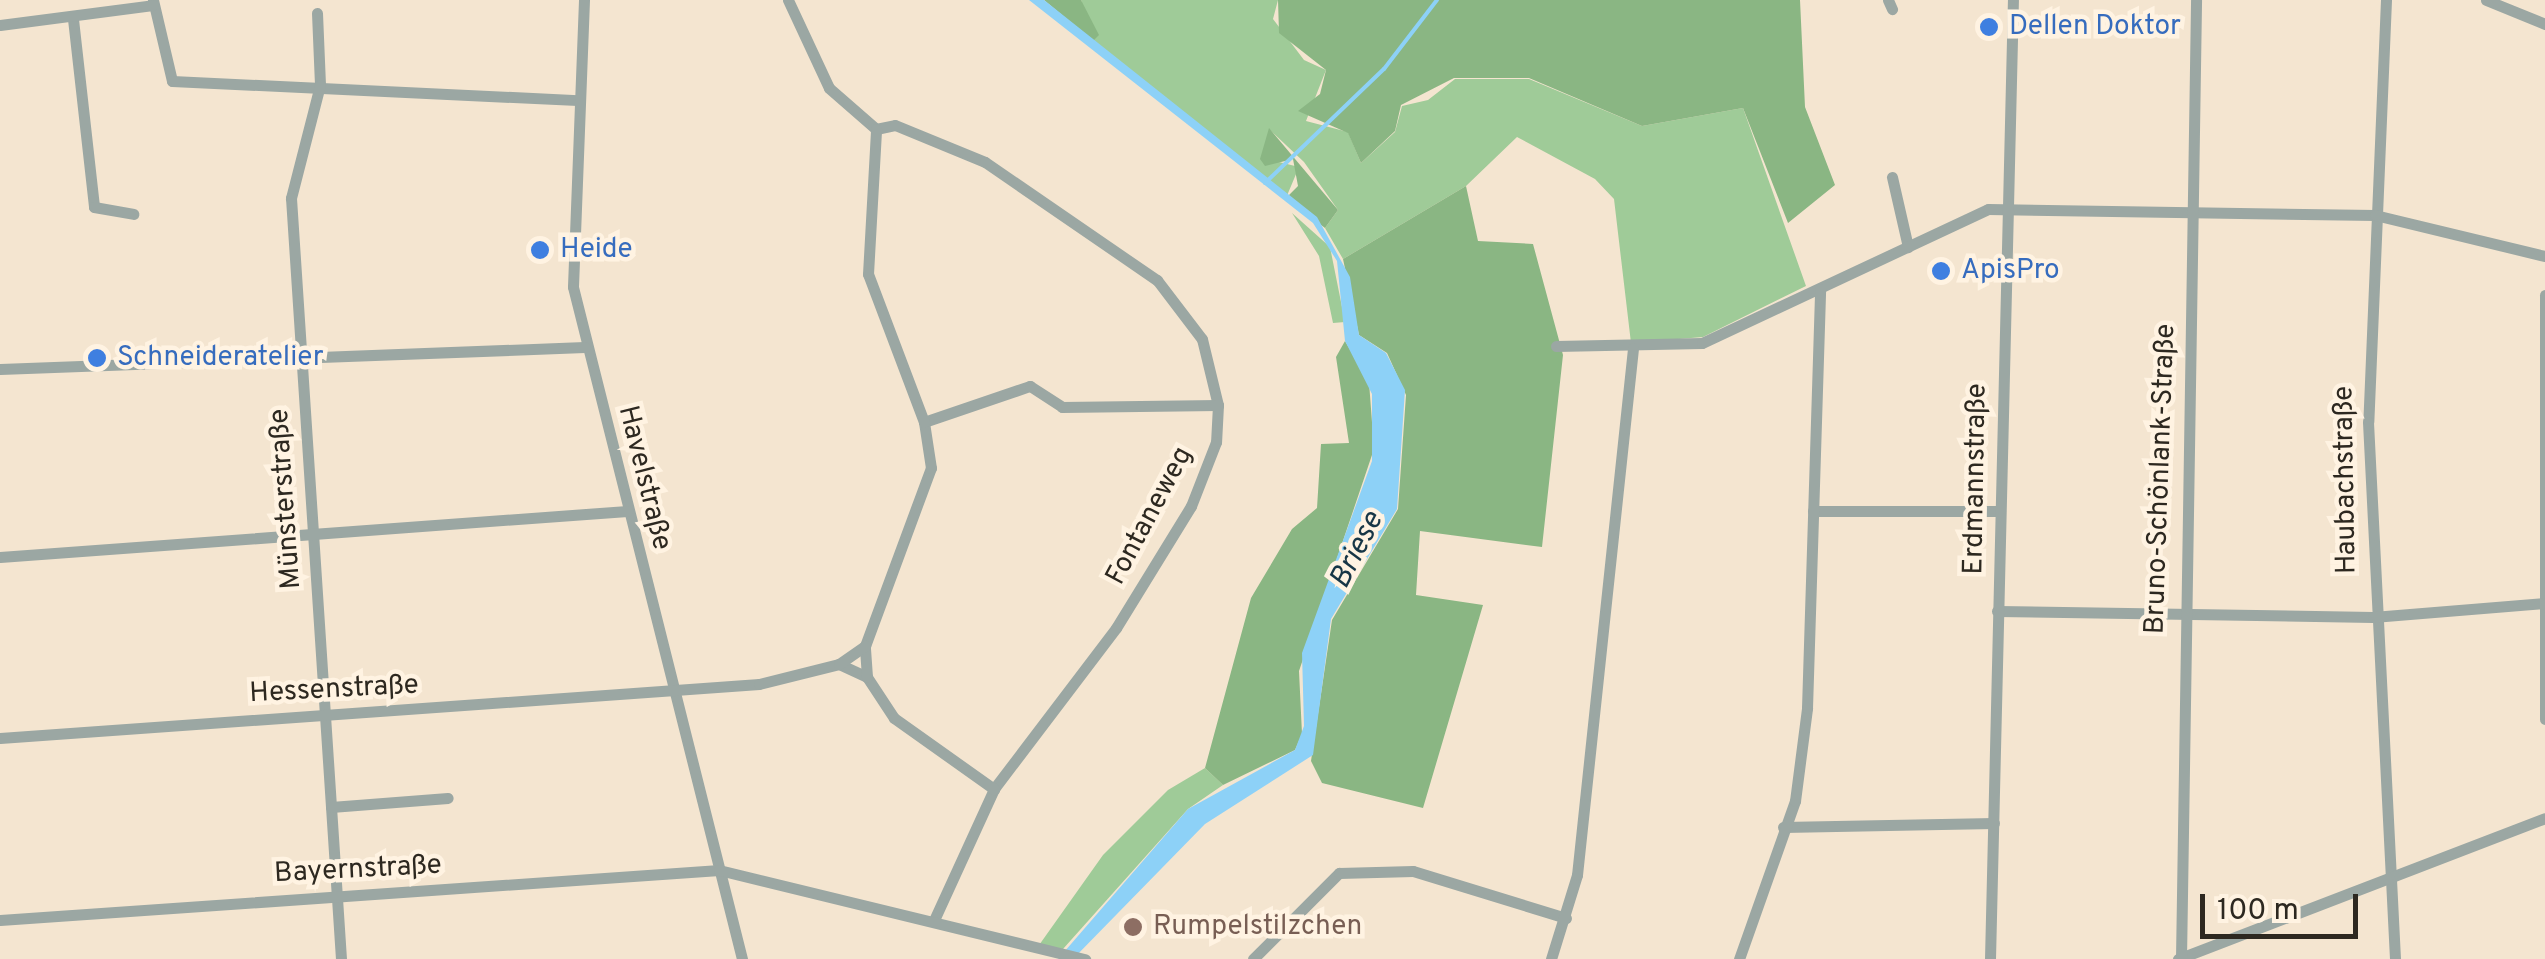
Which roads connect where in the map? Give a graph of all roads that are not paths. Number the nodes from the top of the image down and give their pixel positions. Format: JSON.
{"nodes":[{"id":1,"x":584,"y":0,"type":"edge"},
{"id":2,"x":788,"y":0,"type":"edge"},
{"id":3,"x":2013,"y":0,"type":"edge"},
{"id":4,"x":2196,"y":0,"type":"edge"},
{"id":5,"x":2386,"y":0,"type":"edge"},
{"id":6,"x":2486,"y":0,"type":"edge"},
{"id":7,"x":153,"y":2,"type":"edge"},
{"id":8,"x":317,"y":13,"type":"dead end"},
{"id":9,"x":74,"y":19,"type":"junction"},
{"id":10,"x":2545,"y":24,"type":"edge"},
{"id":11,"x":0,"y":25,"type":"edge"},
{"id":12,"x":320,"y":85,"type":"junction"},
{"id":13,"x":578,"y":100,"type":"junction"},
{"id":14,"x":876,"y":129,"type":"junction"},
{"id":15,"x":1892,"y":177,"type":"dead end"},
{"id":16,"x":2008,"y":210,"type":"junction"},
{"id":17,"x":132,"y":214,"type":"dead end"},
{"id":18,"x":2194,"y":215,"type":"junction"},
{"id":19,"x":2375,"y":215,"type":"junction"},
{"id":20,"x":1908,"y":248,"type":"junction"},
{"id":21,"x":2545,"y":256,"type":"edge"},
{"id":22,"x":1820,"y":289,"type":"junction"},
{"id":23,"x":2545,"y":295,"type":"edge"},
{"id":24,"x":1556,"y":346,"type":"dead end"},
{"id":25,"x":586,"y":347,"type":"junction"},
{"id":26,"x":1633,"y":348,"type":"junction"},
{"id":27,"x":302,"y":359,"type":"junction"},
{"id":28,"x":0,"y":370,"type":"edge"},
{"id":29,"x":1218,"y":405,"type":"junction"},
{"id":30,"x":924,"y":422,"type":"junction"},
{"id":31,"x":1813,"y":510,"type":"junction"},
{"id":32,"x":626,"y":511,"type":"junction"},
{"id":33,"x":2000,"y":511,"type":"junction"},
{"id":34,"x":313,"y":536,"type":"junction"},
{"id":35,"x":0,"y":557,"type":"edge"},
{"id":36,"x":2543,"y":604,"type":"edge"},
{"id":37,"x":1998,"y":611,"type":"junction"},
{"id":38,"x":2182,"y":612,"type":"junction"},
{"id":39,"x":2373,"y":617,"type":"junction"},
{"id":40,"x":865,"y":646,"type":"junction"},
{"id":41,"x":839,"y":664,"type":"junction"},
{"id":42,"x":867,"y":677,"type":"junction"},
{"id":43,"x":671,"y":691,"type":"junction"},
{"id":44,"x":324,"y":714,"type":"junction"},
{"id":45,"x":2545,"y":719,"type":"edge"},
{"id":46,"x":0,"y":738,"type":"edge"},
{"id":47,"x":994,"y":790,"type":"junction"},
{"id":48,"x":448,"y":798,"type":"dead end"},
{"id":49,"x":331,"y":806,"type":"junction"},
{"id":50,"x":2545,"y":818,"type":"edge"},
{"id":51,"x":1994,"y":823,"type":"junction"},
{"id":52,"x":1784,"y":828,"type":"junction"},
{"id":53,"x":719,"y":870,"type":"junction"},
{"id":54,"x":2390,"y":880,"type":"junction"},
{"id":55,"x":338,"y":895,"type":"junction"},
{"id":56,"x":1566,"y":918,"type":"junction"},
{"id":57,"x":0,"y":920,"type":"edge"},
{"id":58,"x":934,"y":920,"type":"junction"},
{"id":59,"x":341,"y":959,"type":"edge"},
{"id":60,"x":742,"y":959,"type":"edge"},
{"id":61,"x":1084,"y":959,"type":"edge"},
{"id":62,"x":1253,"y":959,"type":"edge"},
{"id":63,"x":1551,"y":959,"type":"edge"},
{"id":64,"x":1739,"y":959,"type":"edge"},
{"id":65,"x":1990,"y":959,"type":"edge"},
{"id":66,"x":2180,"y":959,"type":"edge"},
{"id":67,"x":2396,"y":959,"type":"edge"}],
"edges":[{"from":1,"to":13,"type":"street","name":"Havelstraße"},
{"from":2,"to":14,"type":"street"},
{"from":3,"to":16,"type":"street","name":"Erdmannstraße"},
{"from":4,"to":18,"type":"street","name":"Bruno-Schönlank-Straße"},
{"from":5,"to":19,"type":"street","name":"Haubachstraße"},
{"from":6,"to":10,"type":"street"},
{"from":7,"to":9,"type":"street"},
{"from":7,"to":12,"type":"street"},
{"from":8,"to":12,"type":"street","name":"Münsterstraße"},
{"from":9,"to":11,"type":"street"},
{"from":9,"to":17,"type":"street"},
{"from":12,"to":13,"type":"street"},
{"from":12,"to":27,"type":"street","name":"Münsterstraße"},
{"from":13,"to":25,"type":"street","name":"Havelstraße"},
{"from":14,"to":29,"type":"street","name":"Fontaneweg"},
{"from":14,"to":30,"type":"street"},
{"from":15,"to":20,"type":"street"},
{"from":16,"to":18,"type":"street"},
{"from":16,"to":20,"type":"street"},
{"from":16,"to":33,"type":"street","name":"Erdmannstraße"},
{"from":18,"to":19,"type":"street"},
{"from":18,"to":38,"type":"street","name":"Bruno-Schönlank-Straße"},
{"from":19,"to":21,"type":"street"},
{"from":19,"to":39,"type":"street","name":"Haubachstraße"},
{"from":20,"to":22,"type":"street"},
{"from":22,"to":26,"type":"street"},
{"from":22,"to":31,"type":"street"},
{"from":23,"to":36,"type":"street"},
{"from":24,"to":26,"type":"street"},
{"from":25,"to":27,"type":"street"},
{"from":25,"to":32,"type":"street","name":"Havelstraße"},
{"from":26,"to":56,"type":"street"},
{"from":27,"to":28,"type":"street"},
{"from":27,"to":34,"type":"street","name":"Münsterstraße"},
{"from":29,"to":30,"type":"street"},
{"from":29,"to":47,"type":"street","name":"Fontaneweg"},
{"from":30,"to":40,"type":"street"},
{"from":31,"to":33,"type":"street"},
{"from":31,"to":52,"type":"street"},
{"from":32,"to":34,"type":"street"},
{"from":32,"to":43,"type":"street","name":"Havelstraße"},
{"from":33,"to":37,"type":"street","name":"Erdmannstraße"},
{"from":34,"to":35,"type":"street"},
{"from":34,"to":44,"type":"street","name":"Münsterstraße"},
{"from":36,"to":39,"type":"street"},
{"from":36,"to":45,"type":"street"},
{"from":37,"to":38,"type":"street"},
{"from":37,"to":51,"type":"street","name":"Erdmannstraße"},
{"from":38,"to":39,"type":"street"},
{"from":38,"to":66,"type":"street","name":"Bruno-Schönlank-Straße"},
{"from":39,"to":54,"type":"street","name":"Haubachstraße"},
{"from":40,"to":41,"type":"street"},
{"from":40,"to":42,"type":"street"},
{"from":41,"to":42,"type":"street"},
{"from":41,"to":43,"type":"street","name":"Hessenstraße"},
{"from":42,"to":47,"type":"street"},
{"from":43,"to":44,"type":"street","name":"Hessenstraße"},
{"from":43,"to":53,"type":"street","name":"Havelstraße"},
{"from":44,"to":46,"type":"street","name":"Hessenstraße"},
{"from":44,"to":49,"type":"street","name":"Münsterstraße"},
{"from":47,"to":58,"type":"street","name":"Fontaneweg"},
{"from":48,"to":49,"type":"street"},
{"from":49,"to":55,"type":"street","name":"Münsterstraße"},
{"from":50,"to":54,"type":"street"},
{"from":51,"to":52,"type":"street"},
{"from":51,"to":65,"type":"street","name":"Erdmannstraße"},
{"from":52,"to":64,"type":"street"},
{"from":53,"to":55,"type":"street","name":"Bayernstraße"},
{"from":53,"to":58,"type":"street","name":"Bayernstraße"},
{"from":53,"to":60,"type":"street","name":"Havelstraße"},
{"from":54,"to":66,"type":"street"},
{"from":54,"to":67,"type":"street","name":"Haubachstraße"},
{"from":55,"to":57,"type":"street","name":"Bayernstraße"},
{"from":55,"to":59,"type":"street","name":"Münsterstraße"},
{"from":56,"to":62,"type":"street"},
{"from":56,"to":63,"type":"street"},
{"from":58,"to":61,"type":"street","name":"Bayernstraße"}]}
